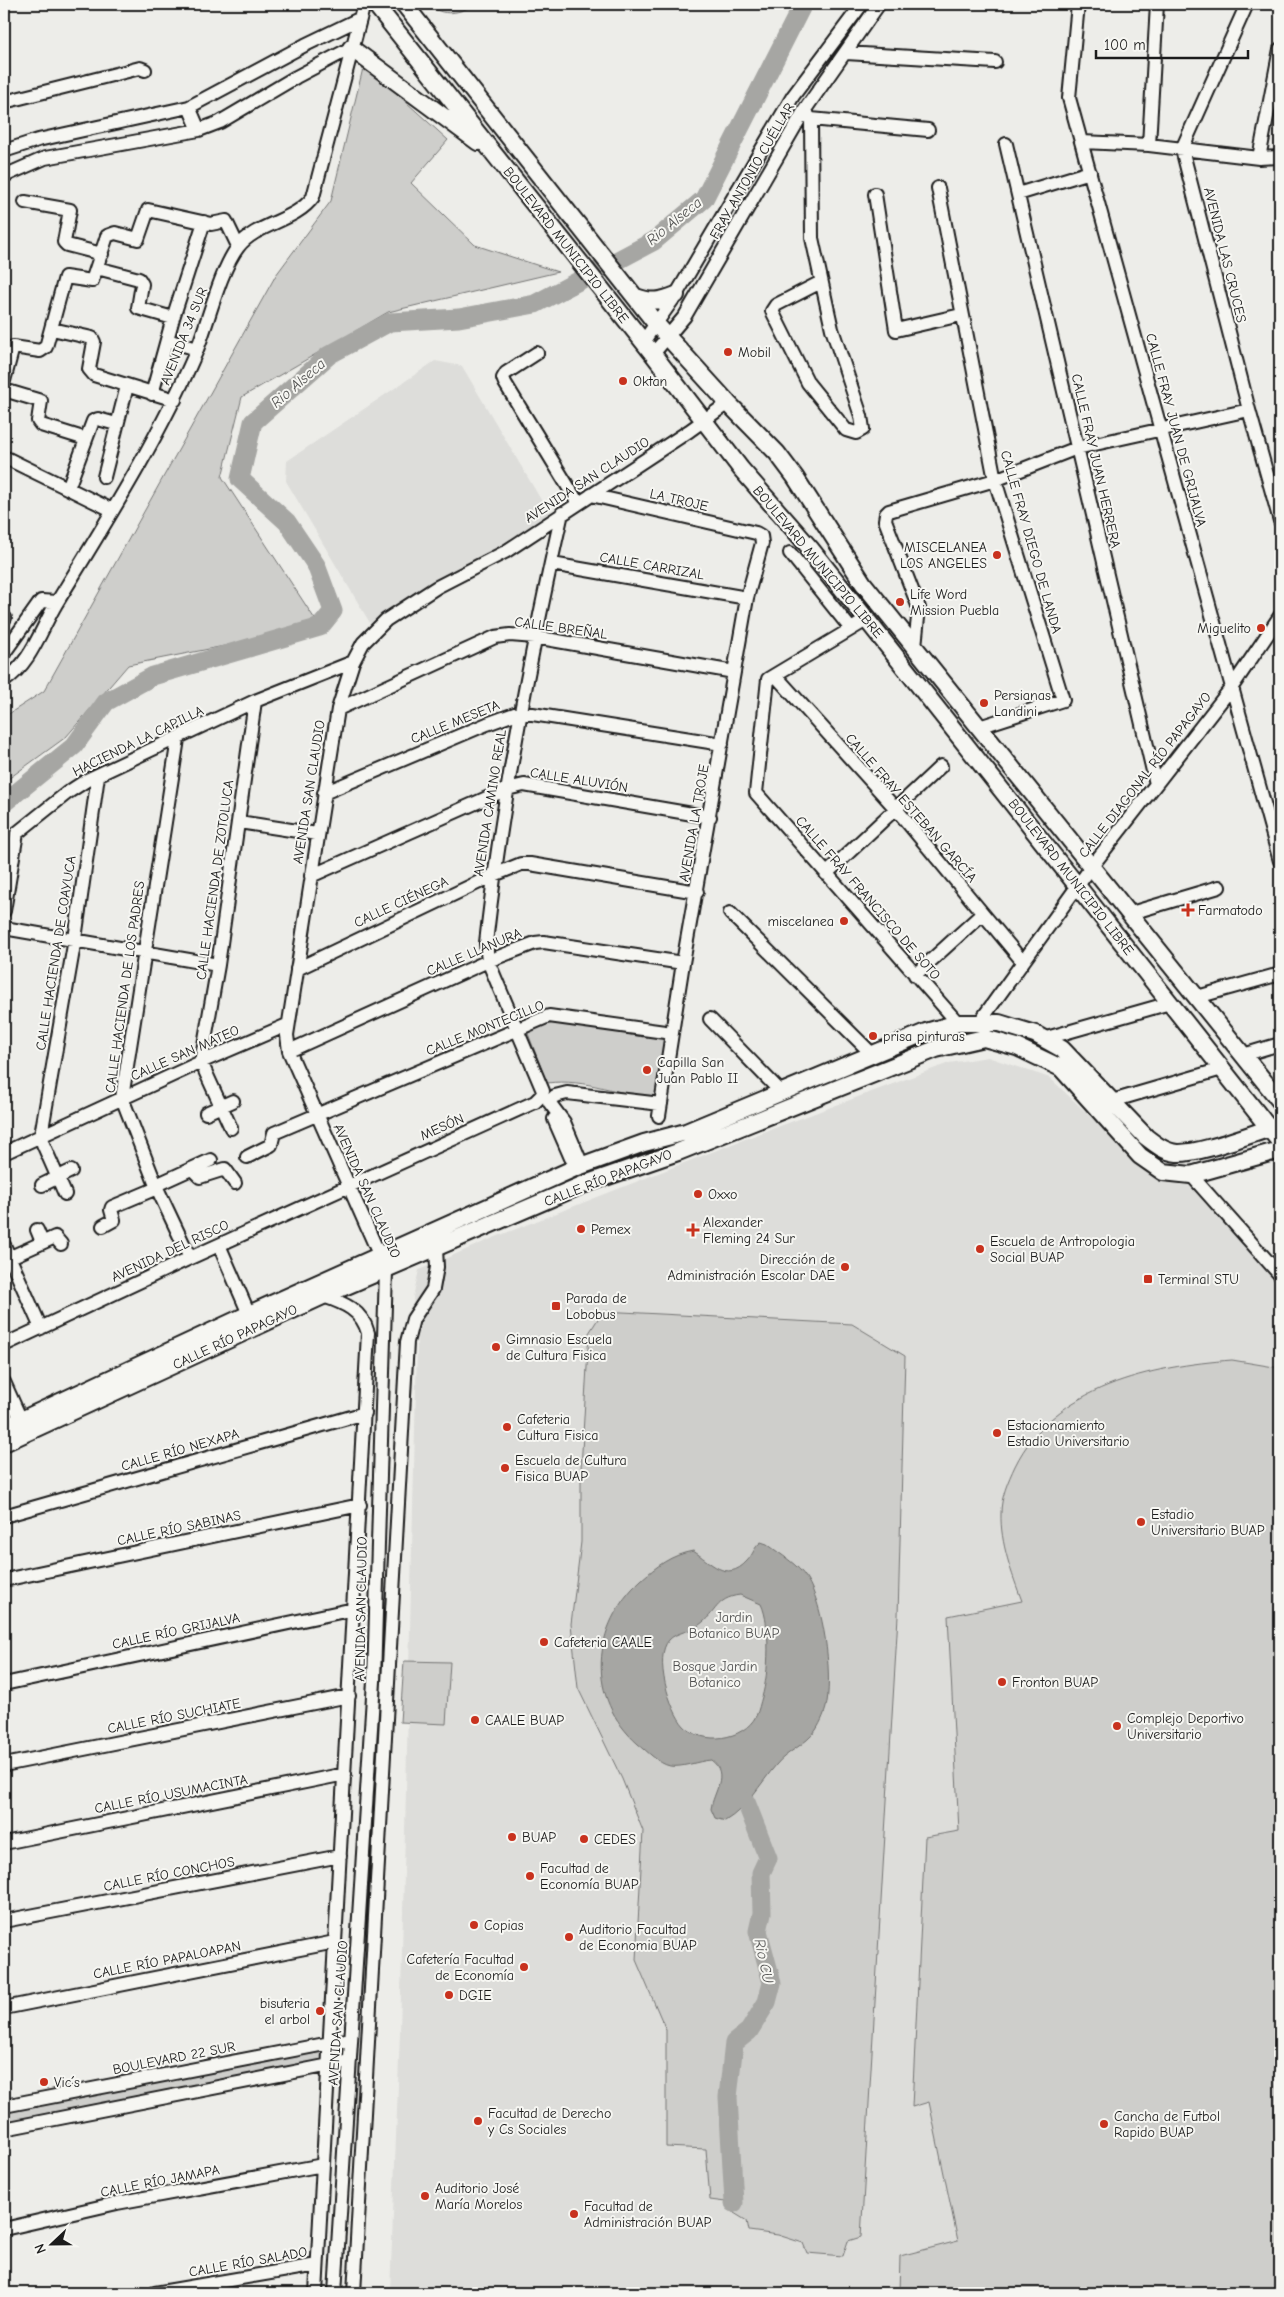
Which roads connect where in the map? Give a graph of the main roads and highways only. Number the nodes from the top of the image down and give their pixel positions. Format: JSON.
{"nodes":[{"id":1,"x":375,"y":4,"type":"edge"},
{"id":2,"x":404,"y":4,"type":"edge"},
{"id":3,"x":350,"y":48,"type":"road end"},
{"id":4,"x":495,"y":155,"type":"junction"},
{"id":5,"x":676,"y":294,"type":"road end"},
{"id":6,"x":636,"y":298,"type":"junction"},
{"id":7,"x":1280,"y":1101,"type":"edge"},
{"id":8,"x":1274,"y":1127,"type":"edge"},
{"id":9,"x":1280,"y":1142,"type":"edge"},
{"id":10,"x":1280,"y":1150,"type":"edge"},
{"id":11,"x":383,"y":1263,"type":"junction"},
{"id":12,"x":4,"y":1428,"type":"edge"},
{"id":13,"x":4,"y":1443,"type":"edge"}],
"edges":[{"from":1,"to":4,"type":"main road","name":"BOULEVARD MUNICIPIO LIBRE"},
{"from":2,"to":6,"type":"main road","name":"BOULEVARD MUNICIPIO LIBRE"},
{"from":3,"to":4,"type":"main road"},
{"from":4,"to":8,"type":"main road","name":"BOULEVARD MUNICIPIO LIBRE"},
{"from":5,"to":6,"type":"main road"},
{"from":6,"to":7,"type":"main road","name":"BOULEVARD MUNICIPIO LIBRE"},
{"from":8,"to":9,"type":"main road","name":"BOULEVARD MUNICIPIO LIBRE"},
{"from":8,"to":11,"type":"main road","name":"CALLE RÍO PAPAGAYO"},
{"from":10,"to":11,"type":"main road","name":"CALLE RÍO PAPAGAYO"},
{"from":11,"to":12,"type":"main road","name":"CALLE RÍO PAPAGAYO"},
{"from":11,"to":13,"type":"main road","name":"CALLE RÍO PAPAGAYO"}]}
